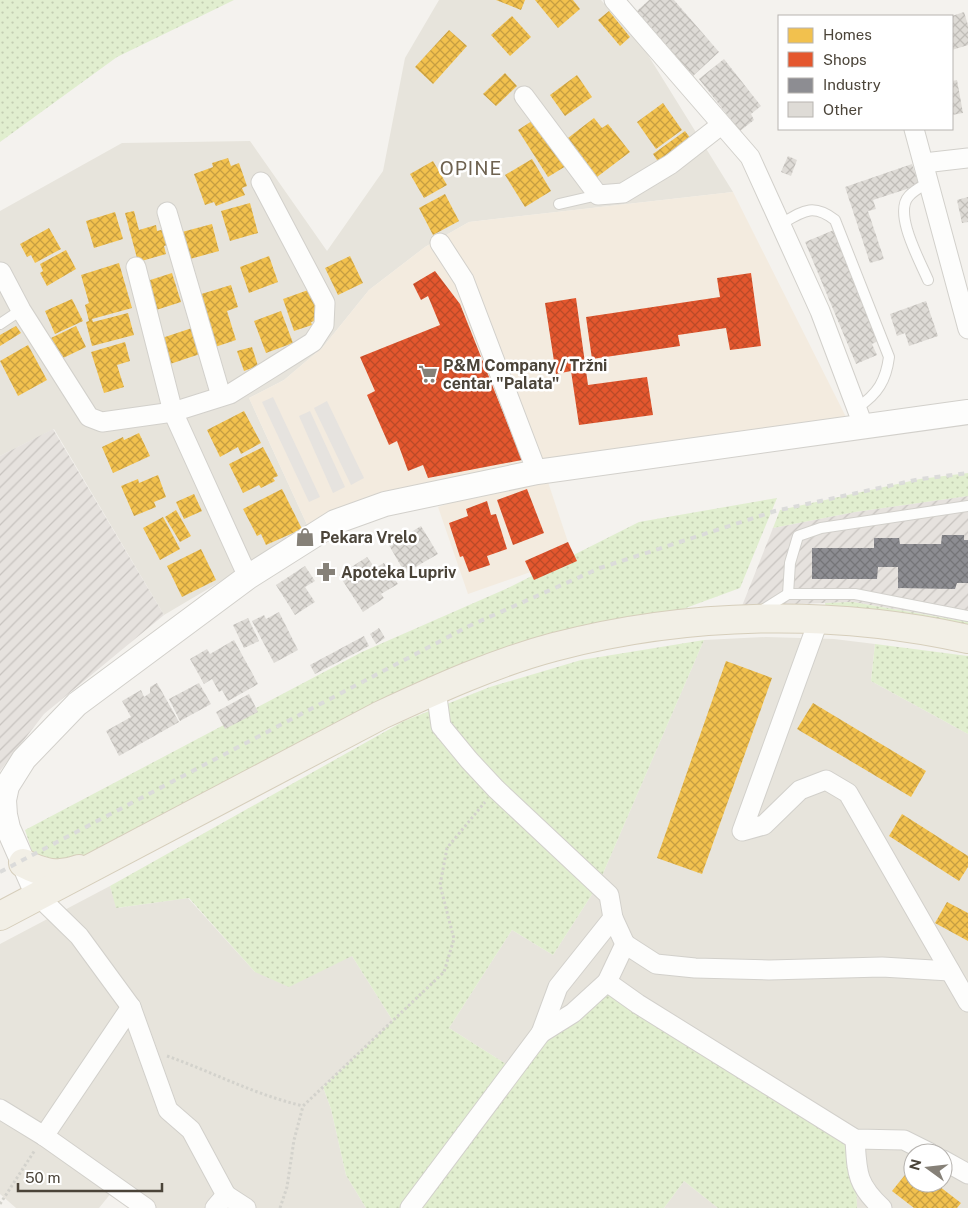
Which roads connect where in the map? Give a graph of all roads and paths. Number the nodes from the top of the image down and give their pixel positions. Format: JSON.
{"nodes":[{"id":1,"x":614,"y":0,"type":"edge"},
{"id":2,"x":524,"y":96,"type":"dead end"},
{"id":3,"x":721,"y":125,"type":"junction"},
{"id":4,"x":914,"y":130,"type":"edge"},
{"id":5,"x":968,"y":158,"type":"edge"},
{"id":6,"x":924,"y":163,"type":"junction"},
{"id":7,"x":261,"y":182,"type":"dead end"},
{"id":8,"x":929,"y":182,"type":"junction"},
{"id":9,"x":598,"y":195,"type":"junction"},
{"id":10,"x":559,"y":204,"type":"dead end"},
{"id":11,"x":167,"y":212,"type":"dead end"},
{"id":12,"x":781,"y":224,"type":"junction"},
{"id":13,"x":440,"y":244,"type":"dead end"},
{"id":14,"x":136,"y":267,"type":"dead end"},
{"id":15,"x":1,"y":272,"type":"edge"},
{"id":16,"x":928,"y":280,"type":"dead end"},
{"id":17,"x":21,"y":310,"type":"junction"},
{"id":18,"x":0,"y":324,"type":"edge"},
{"id":19,"x":968,"y":329,"type":"edge"},
{"id":20,"x":221,"y":396,"type":"junction"},
{"id":21,"x":172,"y":412,"type":"junction"},
{"id":22,"x":968,"y":412,"type":"edge"},
{"id":23,"x":860,"y":416,"type":"junction"},
{"id":24,"x":537,"y":472,"type":"junction"},
{"id":25,"x":968,"y":506,"type":"edge"},
{"id":26,"x":248,"y":577,"type":"junction"},
{"id":27,"x":788,"y":594,"type":"junction"},
{"id":28,"x":968,"y":616,"type":"edge"},
{"id":29,"x":819,"y":619,"type":"junction"},
{"id":30,"x":748,"y":621,"type":"junction"},
{"id":31,"x":968,"y":639,"type":"edge"},
{"id":32,"x":436,"y":690,"type":"junction"},
{"id":33,"x":496,"y":789,"type":"junction"},
{"id":34,"x":2,"y":801,"type":"edge"},
{"id":35,"x":120,"y":853,"type":"junction"},
{"id":36,"x":23,"y":863,"type":"junction"},
{"id":37,"x":38,"y":896,"type":"junction"},
{"id":38,"x":0,"y":916,"type":"edge"},
{"id":39,"x":612,"y":918,"type":"junction"},
{"id":40,"x":625,"y":944,"type":"junction"},
{"id":41,"x":950,"y":971,"type":"junction"},
{"id":42,"x":607,"y":982,"type":"junction"},
{"id":43,"x":966,"y":994,"type":"edge"},
{"id":44,"x":131,"y":1007,"type":"junction"},
{"id":45,"x":541,"y":1033,"type":"junction"},
{"id":46,"x":146,"y":1048,"type":"junction"},
{"id":47,"x":303,"y":1106,"type":"junction"},
{"id":48,"x":0,"y":1108,"type":"edge"},
{"id":49,"x":44,"y":1136,"type":"junction"},
{"id":50,"x":856,"y":1139,"type":"junction"},
{"id":51,"x":910,"y":1143,"type":"edge"},
{"id":52,"x":953,"y":1166,"type":"edge"},
{"id":53,"x":968,"y":1174,"type":"edge"},
{"id":54,"x":221,"y":1202,"type":"edge"},
{"id":55,"x":0,"y":1204,"type":"edge"},
{"id":56,"x":146,"y":1208,"type":"edge"},
{"id":57,"x":246,"y":1208,"type":"edge"},
{"id":58,"x":280,"y":1208,"type":"edge"},
{"id":59,"x":410,"y":1208,"type":"edge"},
{"id":60,"x":882,"y":1208,"type":"edge"}],
"edges":[{"from":1,"to":3,"type":"street"},
{"from":2,"to":9,"type":"street"},
{"from":3,"to":9,"type":"street"},
{"from":3,"to":12,"type":"street"},
{"from":4,"to":6,"type":"street"},
{"from":5,"to":6,"type":"street"},
{"from":6,"to":8,"type":"street"},
{"from":7,"to":20,"type":"street"},
{"from":8,"to":16,"type":"lane"},
{"from":8,"to":19,"type":"street"},
{"from":9,"to":10,"type":"lane"},
{"from":11,"to":20,"type":"street"},
{"from":12,"to":23,"type":"street"},
{"from":12,"to":23,"type":"lane"},
{"from":13,"to":24,"type":"street"},
{"from":14,"to":21,"type":"street"},
{"from":15,"to":17,"type":"street"},
{"from":17,"to":18,"type":"lane"},
{"from":17,"to":21,"type":"street"},
{"from":20,"to":21,"type":"street"},
{"from":21,"to":26,"type":"street"},
{"from":22,"to":23,"type":"street"},
{"from":23,"to":24,"type":"street"},
{"from":24,"to":26,"type":"street"},
{"from":25,"to":27,"type":"lane"},
{"from":26,"to":34,"type":"street"},
{"from":27,"to":28,"type":"lane"},
{"from":27,"to":30,"type":"lane"},
{"from":29,"to":30,"type":"main road"},
{"from":29,"to":31,"type":"main road"},
{"from":29,"to":41,"type":"street"},
{"from":30,"to":32,"type":"main road"},
{"from":32,"to":33,"type":"street"},
{"from":32,"to":35,"type":"main road"},
{"from":33,"to":39,"type":"street"},
{"from":33,"to":47,"type":"path"},
{"from":34,"to":36,"type":"street"},
{"from":35,"to":36,"type":"main road"},
{"from":35,"to":37,"type":"main road"},
{"from":36,"to":37,"type":"street"},
{"from":37,"to":38,"type":"main road"},
{"from":37,"to":44,"type":"street"},
{"from":39,"to":40,"type":"street"},
{"from":39,"to":45,"type":"street"},
{"from":40,"to":41,"type":"street"},
{"from":40,"to":42,"type":"street"},
{"from":41,"to":43,"type":"street"},
{"from":42,"to":45,"type":"street"},
{"from":42,"to":50,"type":"street"},
{"from":44,"to":46,"type":"street"},
{"from":44,"to":49,"type":"street"},
{"from":45,"to":59,"type":"street"},
{"from":46,"to":47,"type":"path"},
{"from":46,"to":54,"type":"street"},
{"from":47,"to":58,"type":"path"},
{"from":48,"to":49,"type":"street"},
{"from":49,"to":55,"type":"path"},
{"from":49,"to":56,"type":"street"},
{"from":50,"to":51,"type":"street"},
{"from":50,"to":60,"type":"street"},
{"from":52,"to":53,"type":"street"},
{"from":54,"to":57,"type":"street"}]}
